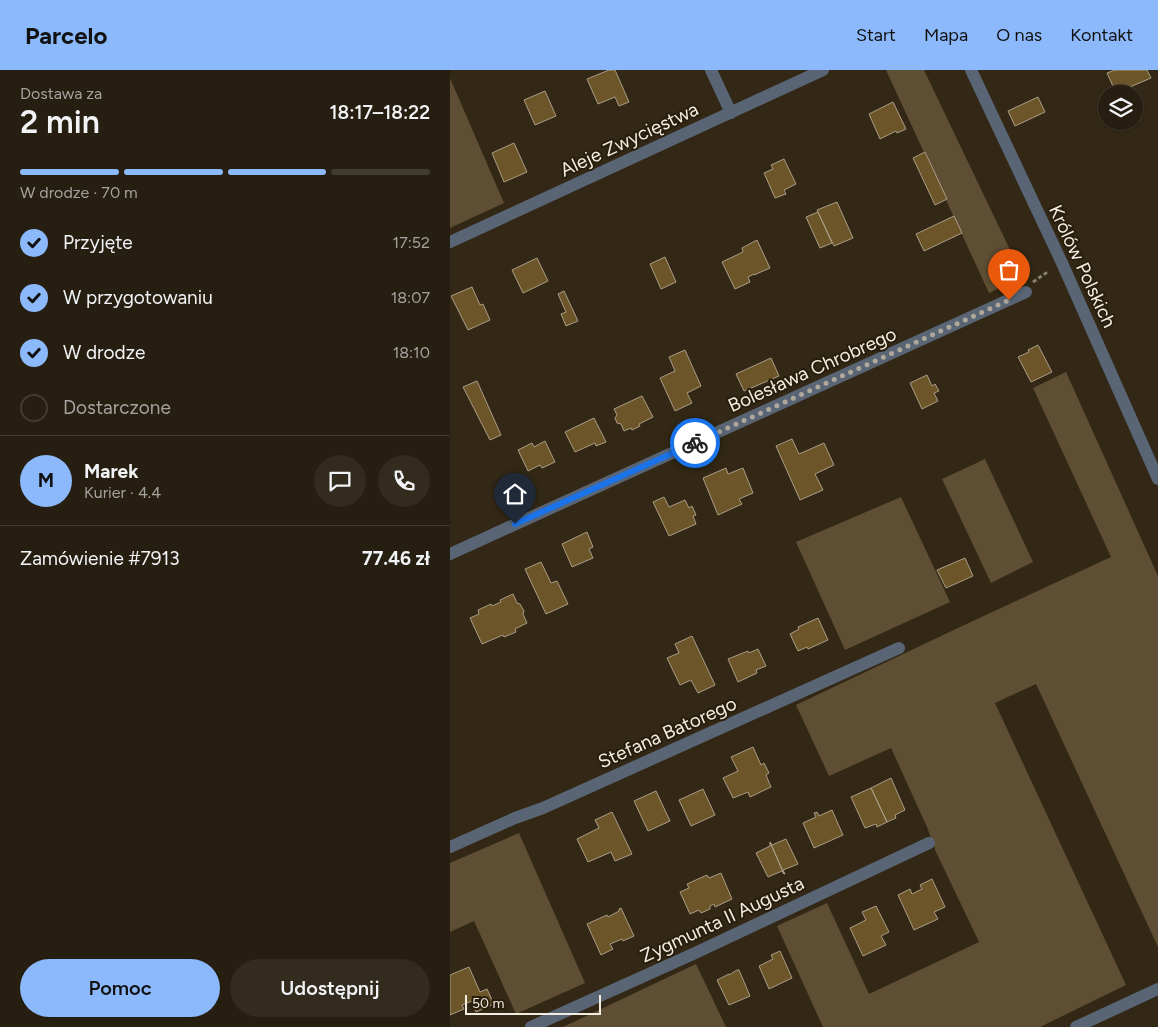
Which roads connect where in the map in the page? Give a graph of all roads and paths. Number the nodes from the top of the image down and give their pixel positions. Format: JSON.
{"nodes":[{"id":1,"x":711,"y":70,"type":"edge"},
{"id":2,"x":823,"y":70,"type":"edge"},
{"id":3,"x":971,"y":70,"type":"edge"},
{"id":4,"x":731,"y":113,"type":"junction"},
{"id":5,"x":450,"y":242,"type":"edge"},
{"id":6,"x":1062,"y":263,"type":"junction"},
{"id":7,"x":1026,"y":292,"type":"joint"},
{"id":8,"x":1158,"y":479,"type":"edge"},
{"id":9,"x":450,"y":554,"type":"edge"},
{"id":10,"x":899,"y":648,"type":"dead end"},
{"id":11,"x":928,"y":843,"type":"dead end"},
{"id":12,"x":450,"y":847,"type":"edge"},
{"id":13,"x":1158,"y":989,"type":"edge"},
{"id":14,"x":531,"y":1027,"type":"edge"},
{"id":15,"x":1076,"y":1027,"type":"edge"}],
"edges":[{"from":1,"to":4,"type":"street"},
{"from":2,"to":4,"type":"street","name":"Aleje Zwycięstwa"},
{"from":3,"to":6,"type":"street","name":"Królów Polskich"},
{"from":4,"to":5,"type":"street","name":"Aleje Zwycięstwa"},
{"from":6,"to":7,"type":"path"},
{"from":6,"to":8,"type":"street","name":"Królów Polskich"},
{"from":7,"to":9,"type":"street","name":"Bolesława Chrobrego"},
{"from":10,"to":12,"type":"street","name":"Stefana Batorego"},
{"from":11,"to":14,"type":"street","name":"Zygmunta II Augusta"},
{"from":13,"to":15,"type":"street"}]}
